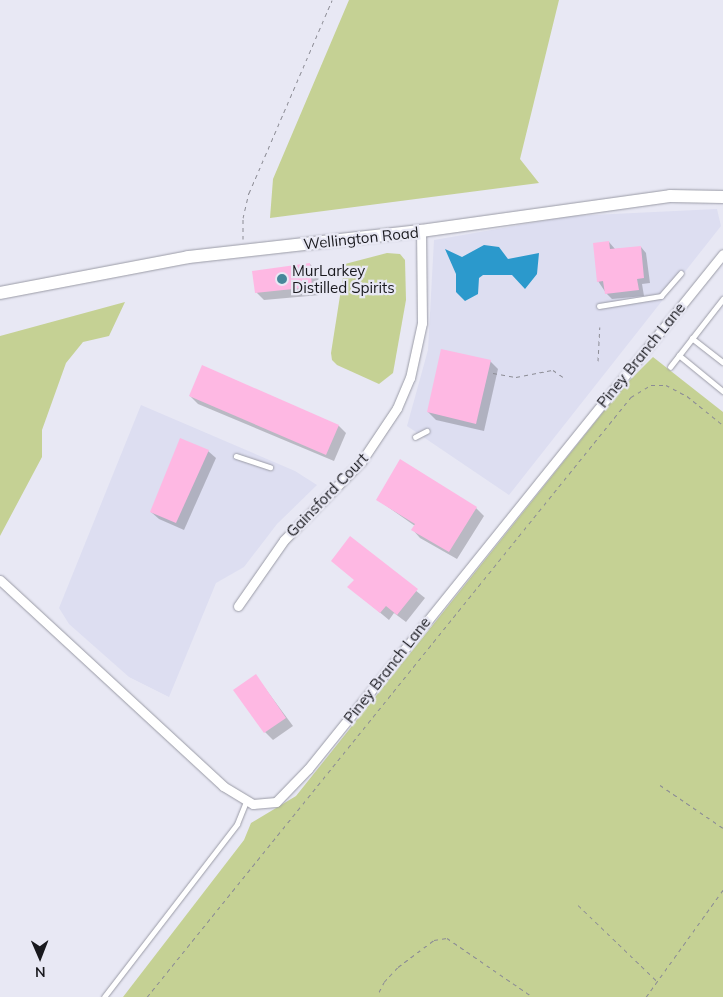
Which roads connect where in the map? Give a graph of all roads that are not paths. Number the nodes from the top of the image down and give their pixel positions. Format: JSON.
{"nodes":[{"id":1,"x":723,"y":197,"type":"edge"},
{"id":2,"x":422,"y":231,"type":"junction"},
{"id":3,"x":723,"y":254,"type":"edge"},
{"id":4,"x":681,"y":273,"type":"dead end"},
{"id":5,"x":0,"y":293,"type":"edge"},
{"id":6,"x":723,"y":299,"type":"edge"},
{"id":7,"x":599,"y":306,"type":"dead end"},
{"id":8,"x":692,"y":338,"type":"junction"},
{"id":9,"x":679,"y":355,"type":"junction"},
{"id":10,"x":723,"y":362,"type":"edge"},
{"id":11,"x":670,"y":367,"type":"dead end"},
{"id":12,"x":723,"y":392,"type":"edge"},
{"id":13,"x":427,"y":432,"type":"dead end"},
{"id":14,"x":415,"y":437,"type":"dead end"},
{"id":15,"x":236,"y":456,"type":"dead end"},
{"id":16,"x":270,"y":467,"type":"dead end"},
{"id":17,"x":0,"y":580,"type":"edge"},
{"id":18,"x":238,"y":606,"type":"dead end"},
{"id":19,"x":246,"y":802,"type":"junction"},
{"id":20,"x":104,"y":997,"type":"edge"}],
"edges":[{"from":1,"to":2,"type":"main road","name":"Wellington Road"},
{"from":2,"to":5,"type":"main road","name":"Wellington Road"},
{"from":2,"to":18,"type":"street","name":"Gainsford Court"},
{"from":3,"to":19,"type":"street","name":"Piney Branch Lane"},
{"from":4,"to":7,"type":"lane"},
{"from":6,"to":8,"type":"lane"},
{"from":8,"to":9,"type":"lane"},
{"from":8,"to":10,"type":"lane"},
{"from":9,"to":11,"type":"lane"},
{"from":9,"to":12,"type":"lane"},
{"from":13,"to":14,"type":"lane"},
{"from":15,"to":16,"type":"lane"},
{"from":17,"to":19,"type":"street"},
{"from":19,"to":20,"type":"lane"}]}
